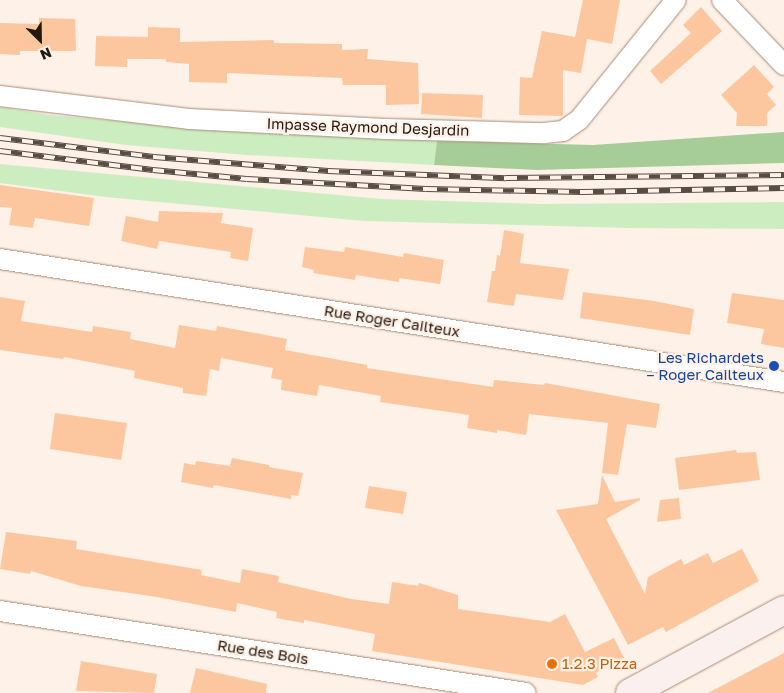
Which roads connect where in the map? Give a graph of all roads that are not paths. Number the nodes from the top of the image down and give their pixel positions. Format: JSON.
{"nodes":[{"id":1,"x":676,"y":0,"type":"edge"},
{"id":2,"x":722,"y":0,"type":"edge"},
{"id":3,"x":784,"y":65,"type":"edge"},
{"id":4,"x":0,"y":96,"type":"edge"},
{"id":5,"x":0,"y":259,"type":"edge"},
{"id":6,"x":784,"y":382,"type":"edge"},
{"id":7,"x":784,"y":610,"type":"edge"},
{"id":8,"x":0,"y":611,"type":"edge"},
{"id":9,"x":526,"y":693,"type":"edge"},
{"id":10,"x":630,"y":693,"type":"edge"}],
"edges":[{"from":1,"to":4,"type":"street","name":"Impasse Raymond Desjardin"},
{"from":2,"to":3,"type":"street"},
{"from":5,"to":6,"type":"street","name":"Rue Roger Cailteux"},
{"from":7,"to":10,"type":"main road"},
{"from":8,"to":9,"type":"street","name":"Rue des Bois"}]}
